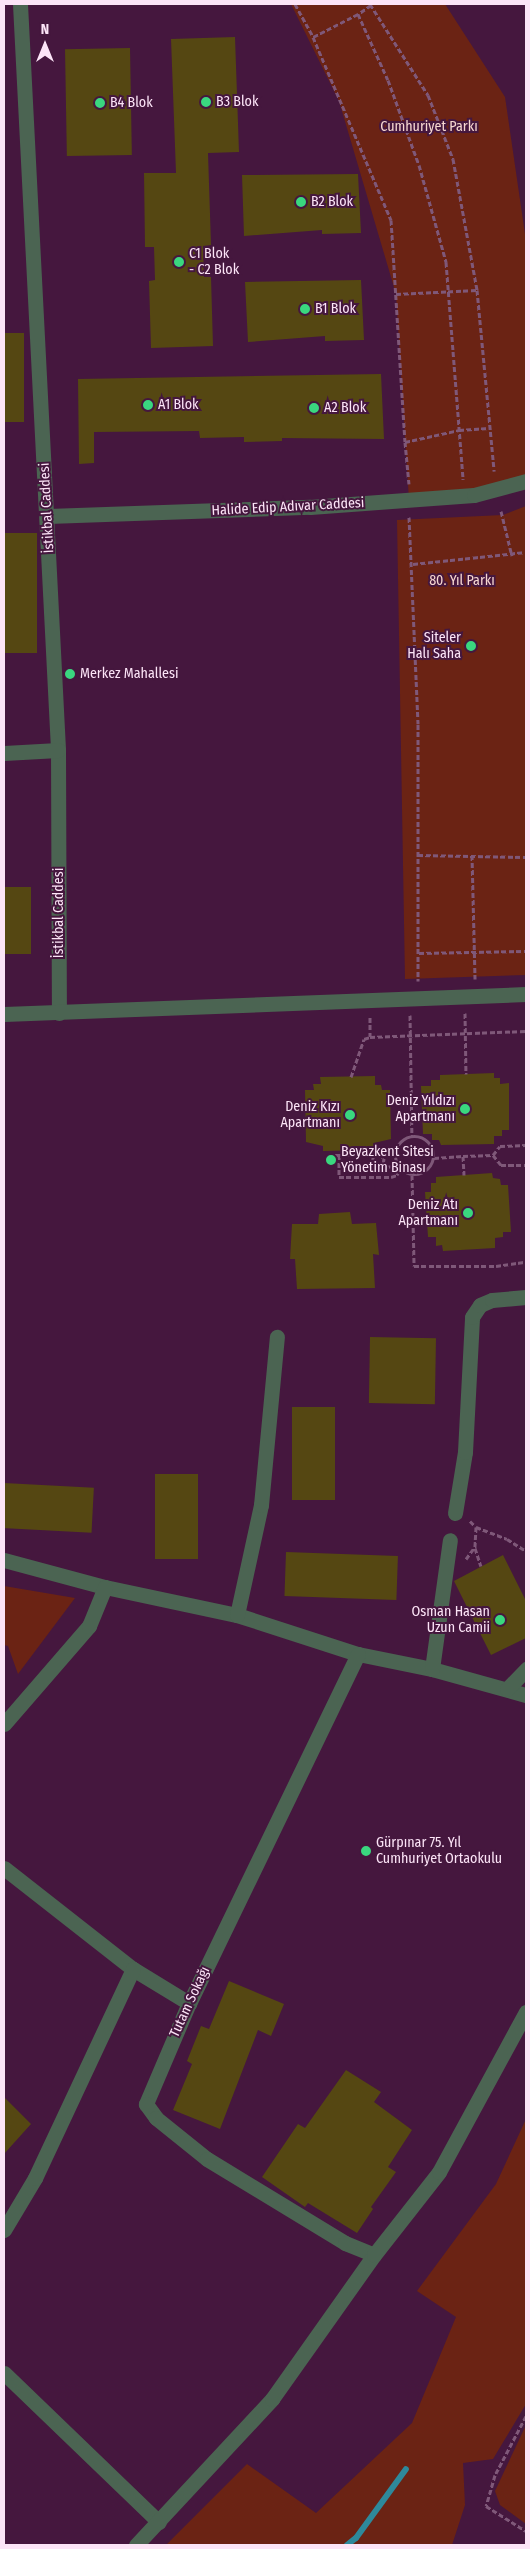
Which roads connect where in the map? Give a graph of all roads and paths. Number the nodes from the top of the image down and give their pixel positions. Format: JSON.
{"nodes":[{"id":1,"x":20,"y":4,"type":"edge"},
{"id":2,"x":295,"y":4,"type":"edge"},
{"id":3,"x":371,"y":4,"type":"edge"},
{"id":4,"x":358,"y":14,"type":"junction"},
{"id":5,"x":313,"y":37,"type":"junction"},
{"id":6,"x":449,"y":289,"type":"junction"},
{"id":7,"x":477,"y":290,"type":"junction"},
{"id":8,"x":396,"y":294,"type":"junction"},
{"id":9,"x":489,"y":428,"type":"junction"},
{"id":10,"x":459,"y":430,"type":"junction"},
{"id":11,"x":405,"y":442,"type":"junction"},
{"id":12,"x":526,"y":481,"type":"edge"},
{"id":13,"x":410,"y":486,"type":"dead end"},
{"id":14,"x":463,"y":487,"type":"dead end"},
{"id":15,"x":496,"y":489,"type":"junction"},
{"id":16,"x":501,"y":511,"type":"dead end"},
{"id":17,"x":48,"y":516,"type":"junction"},
{"id":18,"x":409,"y":516,"type":"dead end"},
{"id":19,"x":526,"y":552,"type":"edge"},
{"id":20,"x":512,"y":556,"type":"junction"},
{"id":21,"x":412,"y":564,"type":"junction"},
{"id":22,"x":58,"y":750,"type":"junction"},
{"id":23,"x":4,"y":754,"type":"edge"},
{"id":24,"x":418,"y":855,"type":"junction"},
{"id":25,"x":472,"y":855,"type":"junction"},
{"id":26,"x":526,"y":857,"type":"edge"},
{"id":27,"x":526,"y":951,"type":"edge"},
{"id":28,"x":419,"y":952,"type":"junction"},
{"id":29,"x":475,"y":952,"type":"junction"},
{"id":30,"x":475,"y":985,"type":"dead end"},
{"id":31,"x":417,"y":986,"type":"dead end"},
{"id":32,"x":526,"y":994,"type":"edge"},
{"id":33,"x":59,"y":1013,"type":"junction"},
{"id":34,"x":465,"y":1013,"type":"dead end"},
{"id":35,"x":4,"y":1014,"type":"edge"},
{"id":36,"x":410,"y":1014,"type":"dead end"},
{"id":37,"x":370,"y":1015,"type":"dead end"},
{"id":38,"x":465,"y":1032,"type":"junction"},
{"id":39,"x":526,"y":1032,"type":"edge"},
{"id":40,"x":411,"y":1036,"type":"junction"},
{"id":41,"x":370,"y":1037,"type":"junction"},
{"id":42,"x":466,"y":1074,"type":"dead end"},
{"id":43,"x":351,"y":1077,"type":"dead end"},
{"id":44,"x":412,"y":1136,"type":"junction"},
{"id":45,"x":526,"y":1145,"type":"edge"},
{"id":46,"x":373,"y":1154,"type":"junction"},
{"id":47,"x":379,"y":1154,"type":"junction"},
{"id":48,"x":395,"y":1154,"type":"junction"},
{"id":49,"x":493,"y":1155,"type":"junction"},
{"id":50,"x":463,"y":1156,"type":"junction"},
{"id":51,"x":434,"y":1158,"type":"junction"},
{"id":52,"x":526,"y":1165,"type":"edge"},
{"id":53,"x":380,"y":1167,"type":"junction"},
{"id":54,"x":399,"y":1167,"type":"junction"},
{"id":55,"x":412,"y":1175,"type":"junction"},
{"id":56,"x":464,"y":1175,"type":"dead end"},
{"id":57,"x":526,"y":1262,"type":"edge"},
{"id":58,"x":526,"y":1297,"type":"edge"},
{"id":59,"x":278,"y":1337,"type":"dead end"},
{"id":60,"x":456,"y":1513,"type":"joint"},
{"id":61,"x":476,"y":1528,"type":"junction"},
{"id":62,"x":450,"y":1540,"type":"dead end"},
{"id":63,"x":526,"y":1551,"type":"edge"},
{"id":64,"x":4,"y":1560,"type":"edge"},
{"id":65,"x":481,"y":1566,"type":"dead end"},
{"id":66,"x":105,"y":1587,"type":"junction"},
{"id":67,"x":237,"y":1615,"type":"junction"},
{"id":68,"x":358,"y":1654,"type":"junction"},
{"id":69,"x":432,"y":1669,"type":"junction"},
{"id":70,"x":526,"y":1669,"type":"edge"},
{"id":71,"x":507,"y":1689,"type":"junction"},
{"id":72,"x":526,"y":1695,"type":"edge"},
{"id":73,"x":4,"y":1724,"type":"edge"},
{"id":74,"x":4,"y":1868,"type":"edge"},
{"id":75,"x":133,"y":1969,"type":"junction"},
{"id":76,"x":190,"y":2003,"type":"junction"},
{"id":77,"x":526,"y":2012,"type":"edge"},
{"id":78,"x":4,"y":2230,"type":"edge"},
{"id":79,"x":374,"y":2255,"type":"junction"},
{"id":80,"x":4,"y":2373,"type":"edge"},
{"id":81,"x":526,"y":2416,"type":"edge"},
{"id":82,"x":159,"y":2522,"type":"junction"},
{"id":83,"x":526,"y":2531,"type":"edge"},
{"id":84,"x":136,"y":2545,"type":"edge"}],
"edges":[{"from":1,"to":17,"type":"street","name":"İstikbal Caddesi"},
{"from":2,"to":5,"type":"path"},
{"from":3,"to":4,"type":"path"},
{"from":3,"to":7,"type":"path"},
{"from":4,"to":5,"type":"path"},
{"from":4,"to":6,"type":"path"},
{"from":5,"to":8,"type":"path"},
{"from":6,"to":7,"type":"path"},
{"from":6,"to":8,"type":"path"},
{"from":6,"to":10,"type":"path"},
{"from":7,"to":9,"type":"path"},
{"from":8,"to":11,"type":"path"},
{"from":9,"to":10,"type":"path"},
{"from":9,"to":15,"type":"path"},
{"from":10,"to":11,"type":"path"},
{"from":10,"to":14,"type":"path"},
{"from":11,"to":13,"type":"path"},
{"from":12,"to":15,"type":"street","name":"Halide Edip Adıvar Caddesi"},
{"from":15,"to":17,"type":"street","name":"Halide Edip Adıvar Caddesi"},
{"from":16,"to":20,"type":"path"},
{"from":17,"to":22,"type":"street","name":"İstikbal Caddesi"},
{"from":18,"to":21,"type":"path"},
{"from":19,"to":20,"type":"path"},
{"from":20,"to":21,"type":"path"},
{"from":21,"to":24,"type":"path"},
{"from":22,"to":23,"type":"street"},
{"from":22,"to":33,"type":"street","name":"İstikbal Caddesi"},
{"from":24,"to":25,"type":"path"},
{"from":24,"to":28,"type":"path"},
{"from":25,"to":26,"type":"path"},
{"from":25,"to":29,"type":"path"},
{"from":27,"to":29,"type":"path"},
{"from":28,"to":29,"type":"path"},
{"from":28,"to":31,"type":"path"},
{"from":29,"to":30,"type":"path"},
{"from":32,"to":33,"type":"street"},
{"from":33,"to":35,"type":"street"},
{"from":34,"to":38,"type":"path"},
{"from":36,"to":40,"type":"path"},
{"from":37,"to":41,"type":"path"},
{"from":38,"to":39,"type":"path"},
{"from":38,"to":40,"type":"path"},
{"from":38,"to":42,"type":"path"},
{"from":40,"to":41,"type":"path"},
{"from":40,"to":44,"type":"path"},
{"from":41,"to":43,"type":"path"},
{"from":44,"to":48,"type":"path"},
{"from":44,"to":51,"type":"path"},
{"from":45,"to":49,"type":"path"},
{"from":46,"to":47,"type":"path"},
{"from":46,"to":53,"type":"path"},
{"from":46,"to":54,"type":"path"},
{"from":47,"to":48,"type":"path"},
{"from":47,"to":53,"type":"path"},
{"from":48,"to":54,"type":"path"},
{"from":49,"to":50,"type":"path"},
{"from":49,"to":52,"type":"path"},
{"from":50,"to":51,"type":"path"},
{"from":50,"to":56,"type":"path"},
{"from":51,"to":55,"type":"path"},
{"from":53,"to":54,"type":"path"},
{"from":54,"to":55,"type":"path"},
{"from":55,"to":57,"type":"path"},
{"from":58,"to":60,"type":"street"},
{"from":59,"to":67,"type":"street"},
{"from":60,"to":61,"type":"path"},
{"from":61,"to":63,"type":"path"},
{"from":61,"to":65,"type":"path"},
{"from":62,"to":69,"type":"street"},
{"from":64,"to":66,"type":"street"},
{"from":66,"to":67,"type":"street"},
{"from":66,"to":73,"type":"street"},
{"from":67,"to":68,"type":"street"},
{"from":68,"to":69,"type":"street"},
{"from":68,"to":76,"type":"street","name":"Tutam Sokağı"},
{"from":69,"to":71,"type":"street"},
{"from":70,"to":71,"type":"street"},
{"from":71,"to":72,"type":"street"},
{"from":74,"to":75,"type":"street"},
{"from":75,"to":76,"type":"street"},
{"from":75,"to":78,"type":"street"},
{"from":76,"to":79,"type":"street","name":"Tutam Sokağı"},
{"from":77,"to":79,"type":"street"},
{"from":79,"to":82,"type":"street"},
{"from":80,"to":82,"type":"street"},
{"from":81,"to":83,"type":"path"},
{"from":82,"to":84,"type":"street"}]}
